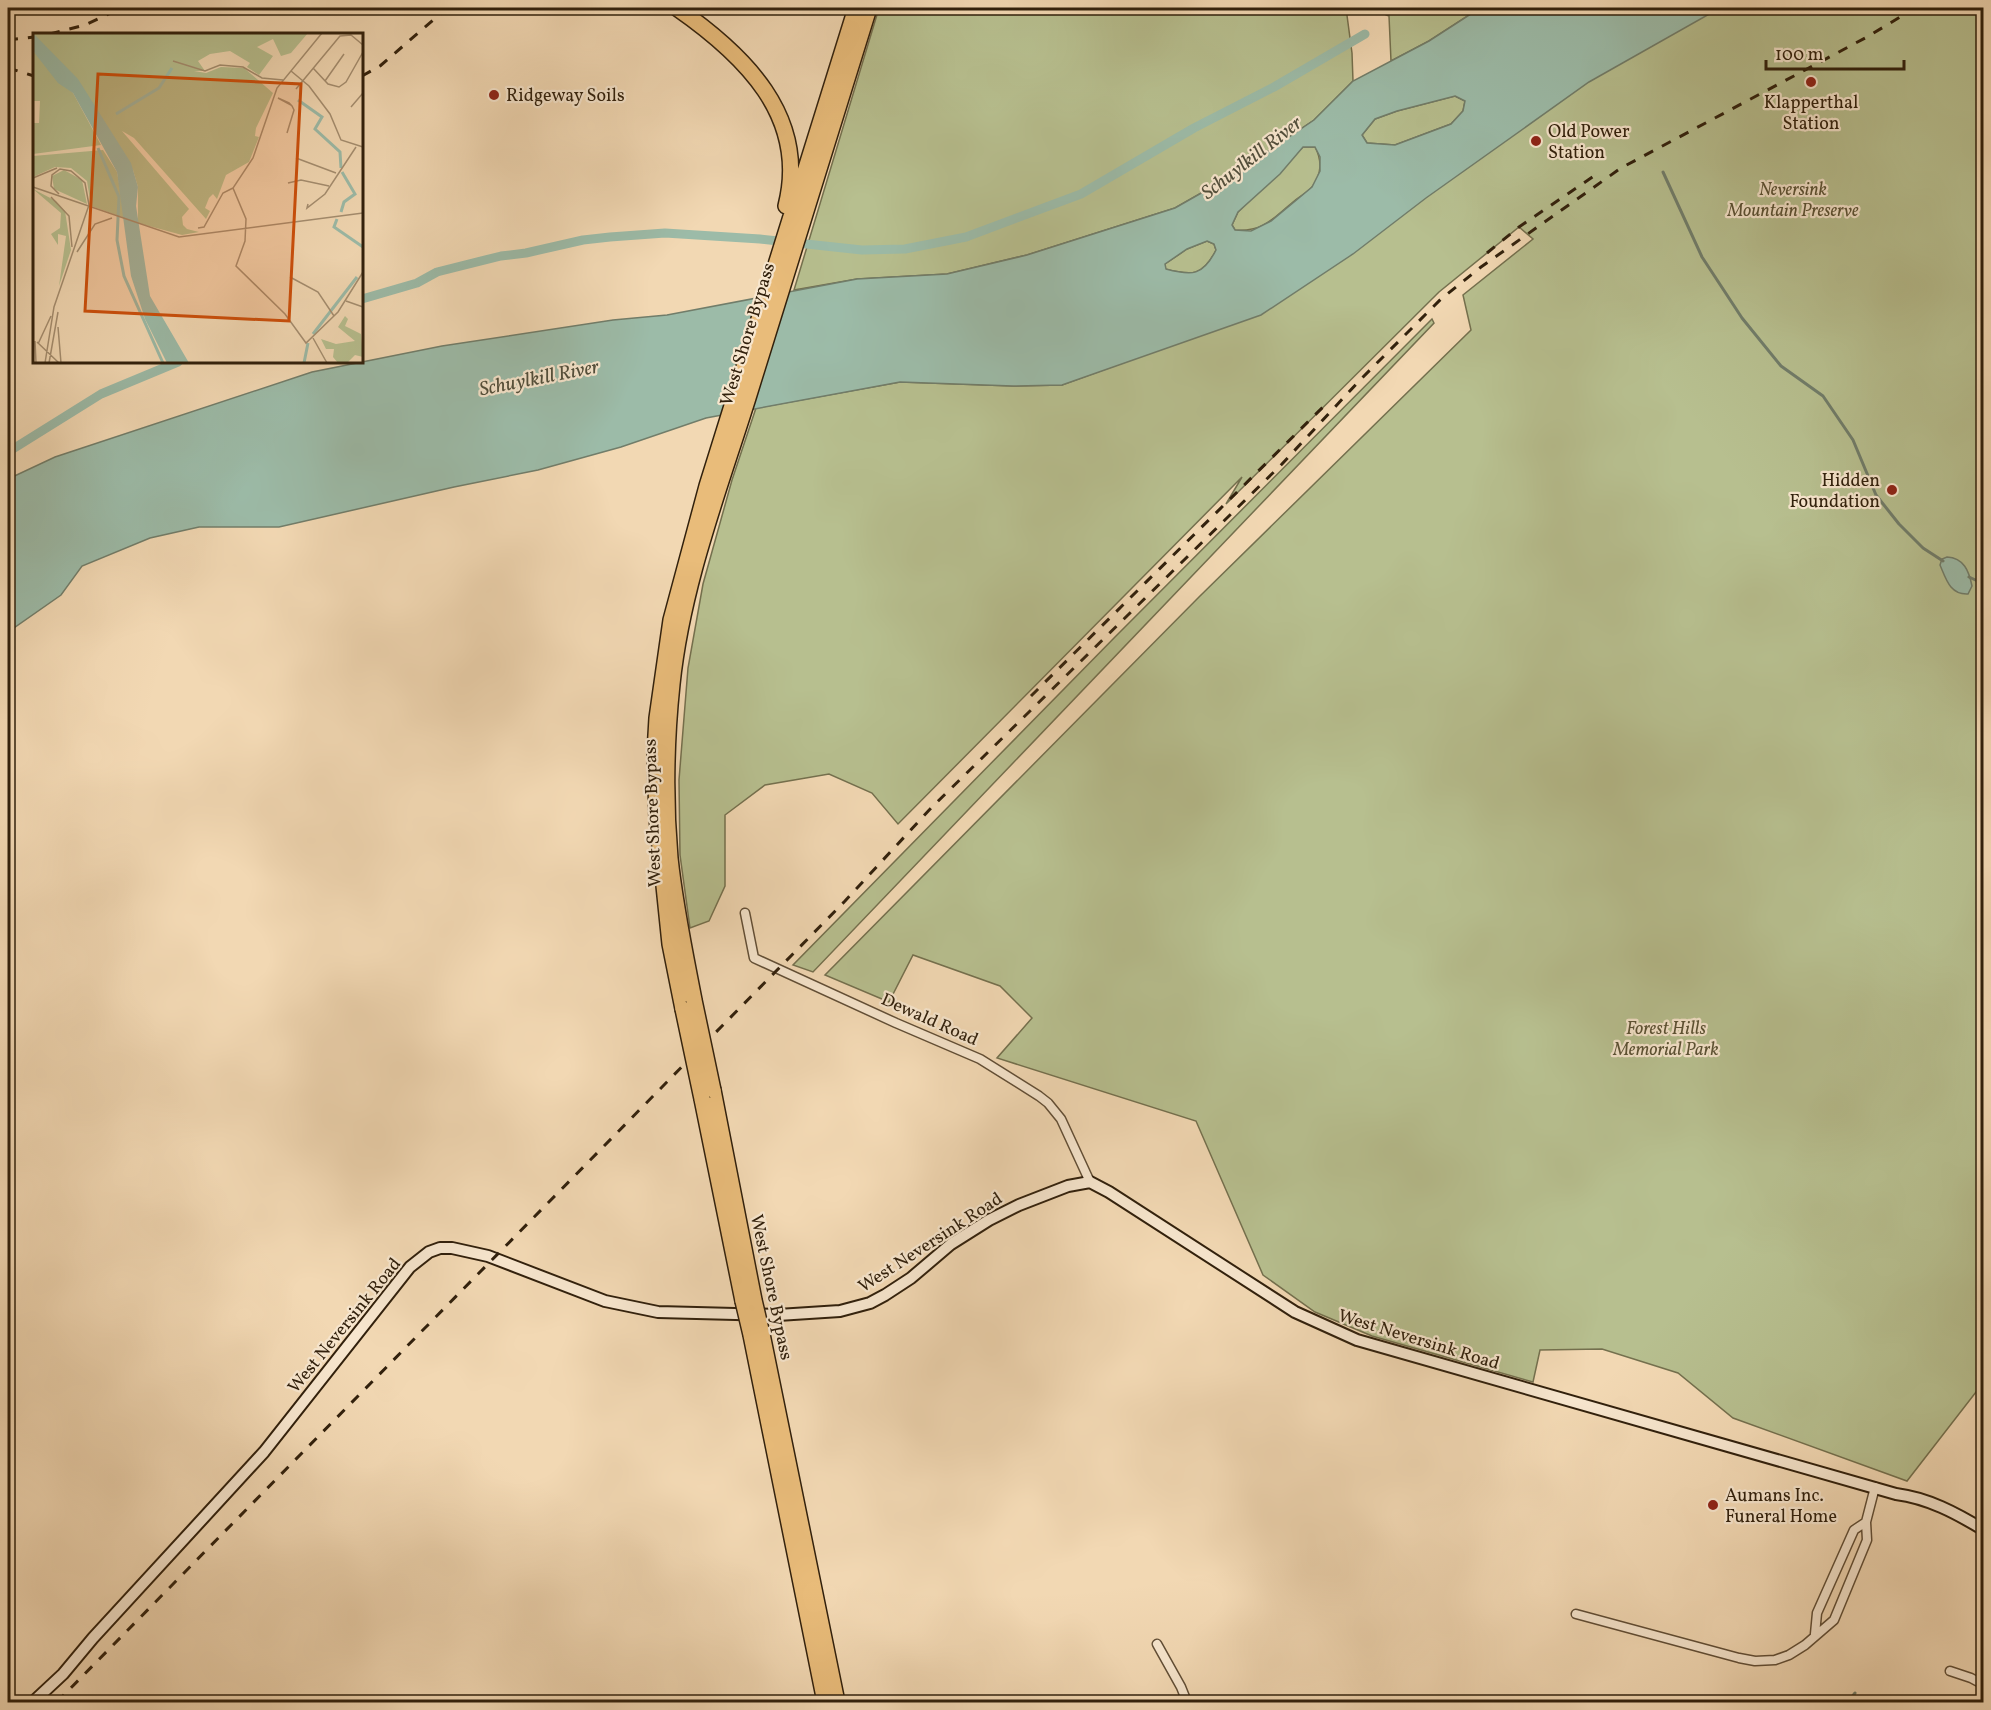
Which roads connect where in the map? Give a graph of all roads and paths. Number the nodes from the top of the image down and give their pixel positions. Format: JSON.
{"nodes":[{"id":1,"x":677,"y":8,"type":"edge"},
{"id":2,"x":856,"y":8,"type":"edge"},
{"id":3,"x":869,"y":8,"type":"edge"},
{"id":4,"x":789,"y":230,"type":"junction"},
{"id":5,"x":714,"y":485,"type":"junction"},
{"id":6,"x":745,"y":913,"type":"dead end"},
{"id":7,"x":1090,"y":1182,"type":"junction"},
{"id":8,"x":756,"y":1335,"type":"junction"},
{"id":9,"x":1875,"y":1488,"type":"junction"},
{"id":10,"x":1866,"y":1522,"type":"junction"},
{"id":11,"x":1983,"y":1530,"type":"edge"},
{"id":12,"x":1576,"y":1614,"type":"dead end"},
{"id":13,"x":1815,"y":1634,"type":"junction"},
{"id":14,"x":1157,"y":1644,"type":"dead end"},
{"id":15,"x":1950,"y":1671,"type":"dead end"},
{"id":16,"x":1983,"y":1685,"type":"edge"},
{"id":17,"x":33,"y":1702,"type":"edge"},
{"id":18,"x":825,"y":1702,"type":"edge"},
{"id":19,"x":837,"y":1702,"type":"edge"},
{"id":20,"x":1187,"y":1702,"type":"edge"}],
"edges":[{"from":1,"to":4,"type":"highway"},
{"from":2,"to":4,"type":"highway","name":"West Shore Bypass"},
{"from":3,"to":4,"type":"highway","name":"West Shore Bypass"},
{"from":4,"to":5,"type":"highway","name":"West Shore Bypass"},
{"from":4,"to":5,"type":"highway","name":"West Shore Bypass"},
{"from":5,"to":8,"type":"highway","name":"West Shore Bypass","bridge":true},
{"from":6,"to":7,"type":"street","name":"Dewald Road"},
{"from":7,"to":9,"type":"street","name":"West Neversink Road"},
{"from":7,"to":17,"type":"street","name":"West Neversink Road"},
{"from":8,"to":18,"type":"highway","name":"West Shore Bypass"},
{"from":8,"to":19,"type":"highway","name":"West Shore Bypass"},
{"from":9,"to":10,"type":"street"},
{"from":9,"to":11,"type":"street","name":"West Neversink Road"},
{"from":10,"to":13,"type":"street"},
{"from":10,"to":13,"type":"street"},
{"from":12,"to":13,"type":"street"},
{"from":14,"to":20,"type":"street"},
{"from":15,"to":16,"type":"street"}]}
